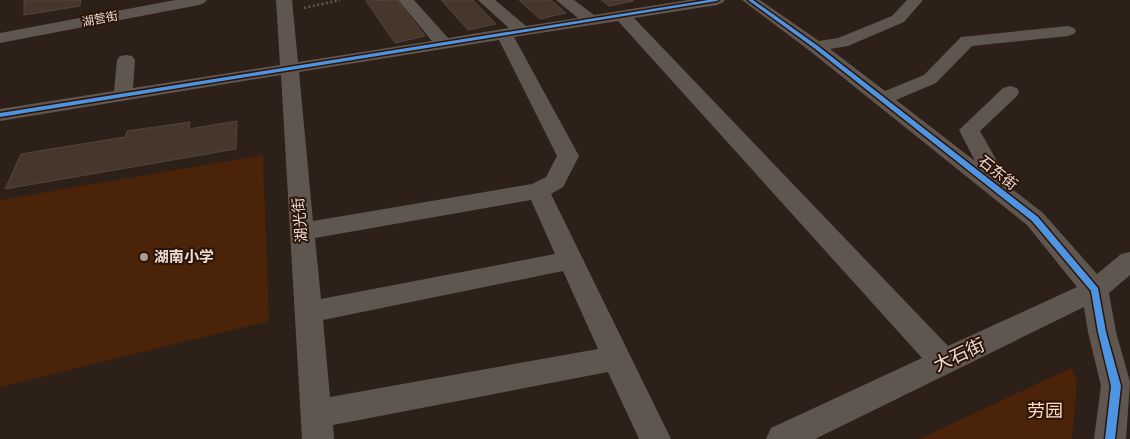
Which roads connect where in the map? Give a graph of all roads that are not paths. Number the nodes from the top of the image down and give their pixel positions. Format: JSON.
{"nodes":[{"id":1,"x":199,"y":0,"type":"edge"},
{"id":2,"x":406,"y":0,"type":"edge"},
{"id":3,"x":486,"y":0,"type":"edge"},
{"id":4,"x":564,"y":0,"type":"edge"},
{"id":5,"x":647,"y":0,"type":"edge"},
{"id":6,"x":717,"y":0,"type":"edge"},
{"id":7,"x":750,"y":0,"type":"edge"},
{"id":8,"x":898,"y":0,"type":"edge"},
{"id":9,"x":915,"y":0,"type":"edge"},
{"id":10,"x":284,"y":6,"type":"edge"},
{"id":11,"x":662,"y":9,"type":"junction"},
{"id":12,"x":622,"y":15,"type":"junction"},
{"id":13,"x":591,"y":20,"type":"junction"},
{"id":14,"x":1068,"y":31,"type":"dead end"},
{"id":15,"x":513,"y":33,"type":"junction"},
{"id":16,"x":0,"y":38,"type":"edge"},
{"id":17,"x":808,"y":41,"type":"junction"},
{"id":18,"x":444,"y":44,"type":"junction"},
{"id":19,"x":126,"y":60,"type":"dead end"},
{"id":20,"x":288,"y":69,"type":"junction"},
{"id":21,"x":1010,"y":92,"type":"dead end"},
{"id":22,"x":123,"y":95,"type":"junction"},
{"id":23,"x":883,"y":99,"type":"junction"},
{"id":24,"x":1,"y":117,"type":"edge"},
{"id":25,"x":976,"y":172,"type":"junction"},
{"id":26,"x":538,"y":191,"type":"junction"},
{"id":27,"x":301,"y":232,"type":"junction"},
{"id":28,"x":570,"y":260,"type":"junction"},
{"id":29,"x":1130,"y":261,"type":"edge"},
{"id":30,"x":1095,"y":290,"type":"junction"},
{"id":31,"x":308,"y":312,"type":"junction"},
{"id":32,"x":616,"y":358,"type":"junction"},
{"id":33,"x":944,"y":362,"type":"junction"},
{"id":34,"x":317,"y":427,"type":"edge"},
{"id":35,"x":655,"y":439,"type":"edge"},
{"id":36,"x":782,"y":439,"type":"edge"},
{"id":37,"x":1110,"y":439,"type":"edge"}],
"edges":[{"from":1,"to":16,"type":"street","name":"湖营街"},
{"from":2,"to":18,"type":"street"},
{"from":3,"to":15,"type":"street"},
{"from":4,"to":13,"type":"street"},
{"from":5,"to":11,"type":"street"},
{"from":6,"to":11,"type":"street"},
{"from":7,"to":17,"type":"street","name":"石东街"},
{"from":8,"to":17,"type":"street"},
{"from":9,"to":17,"type":"street"},
{"from":10,"to":20,"type":"street","name":"湖光街"},
{"from":11,"to":12,"type":"street"},
{"from":12,"to":13,"type":"street"},
{"from":12,"to":33,"type":"street"},
{"from":13,"to":15,"type":"street"},
{"from":14,"to":23,"type":"street"},
{"from":15,"to":18,"type":"street"},
{"from":15,"to":26,"type":"street"},
{"from":17,"to":23,"type":"street","name":"石东街"},
{"from":18,"to":20,"type":"street"},
{"from":19,"to":22,"type":"street"},
{"from":20,"to":22,"type":"street"},
{"from":20,"to":27,"type":"street","name":"湖光街"},
{"from":21,"to":25,"type":"street"},
{"from":22,"to":24,"type":"street"},
{"from":23,"to":25,"type":"street","name":"石东街"},
{"from":25,"to":30,"type":"street","name":"石东街"},
{"from":26,"to":27,"type":"street"},
{"from":26,"to":28,"type":"street"},
{"from":27,"to":31,"type":"street","name":"湖光街"},
{"from":28,"to":31,"type":"street"},
{"from":28,"to":32,"type":"street"},
{"from":29,"to":30,"type":"street","name":"大石街"},
{"from":30,"to":33,"type":"street","name":"大石街"},
{"from":30,"to":37,"type":"street"},
{"from":31,"to":34,"type":"street","name":"湖光街"},
{"from":32,"to":34,"type":"street"},
{"from":32,"to":35,"type":"street"},
{"from":33,"to":36,"type":"street","name":"大石街"}]}
